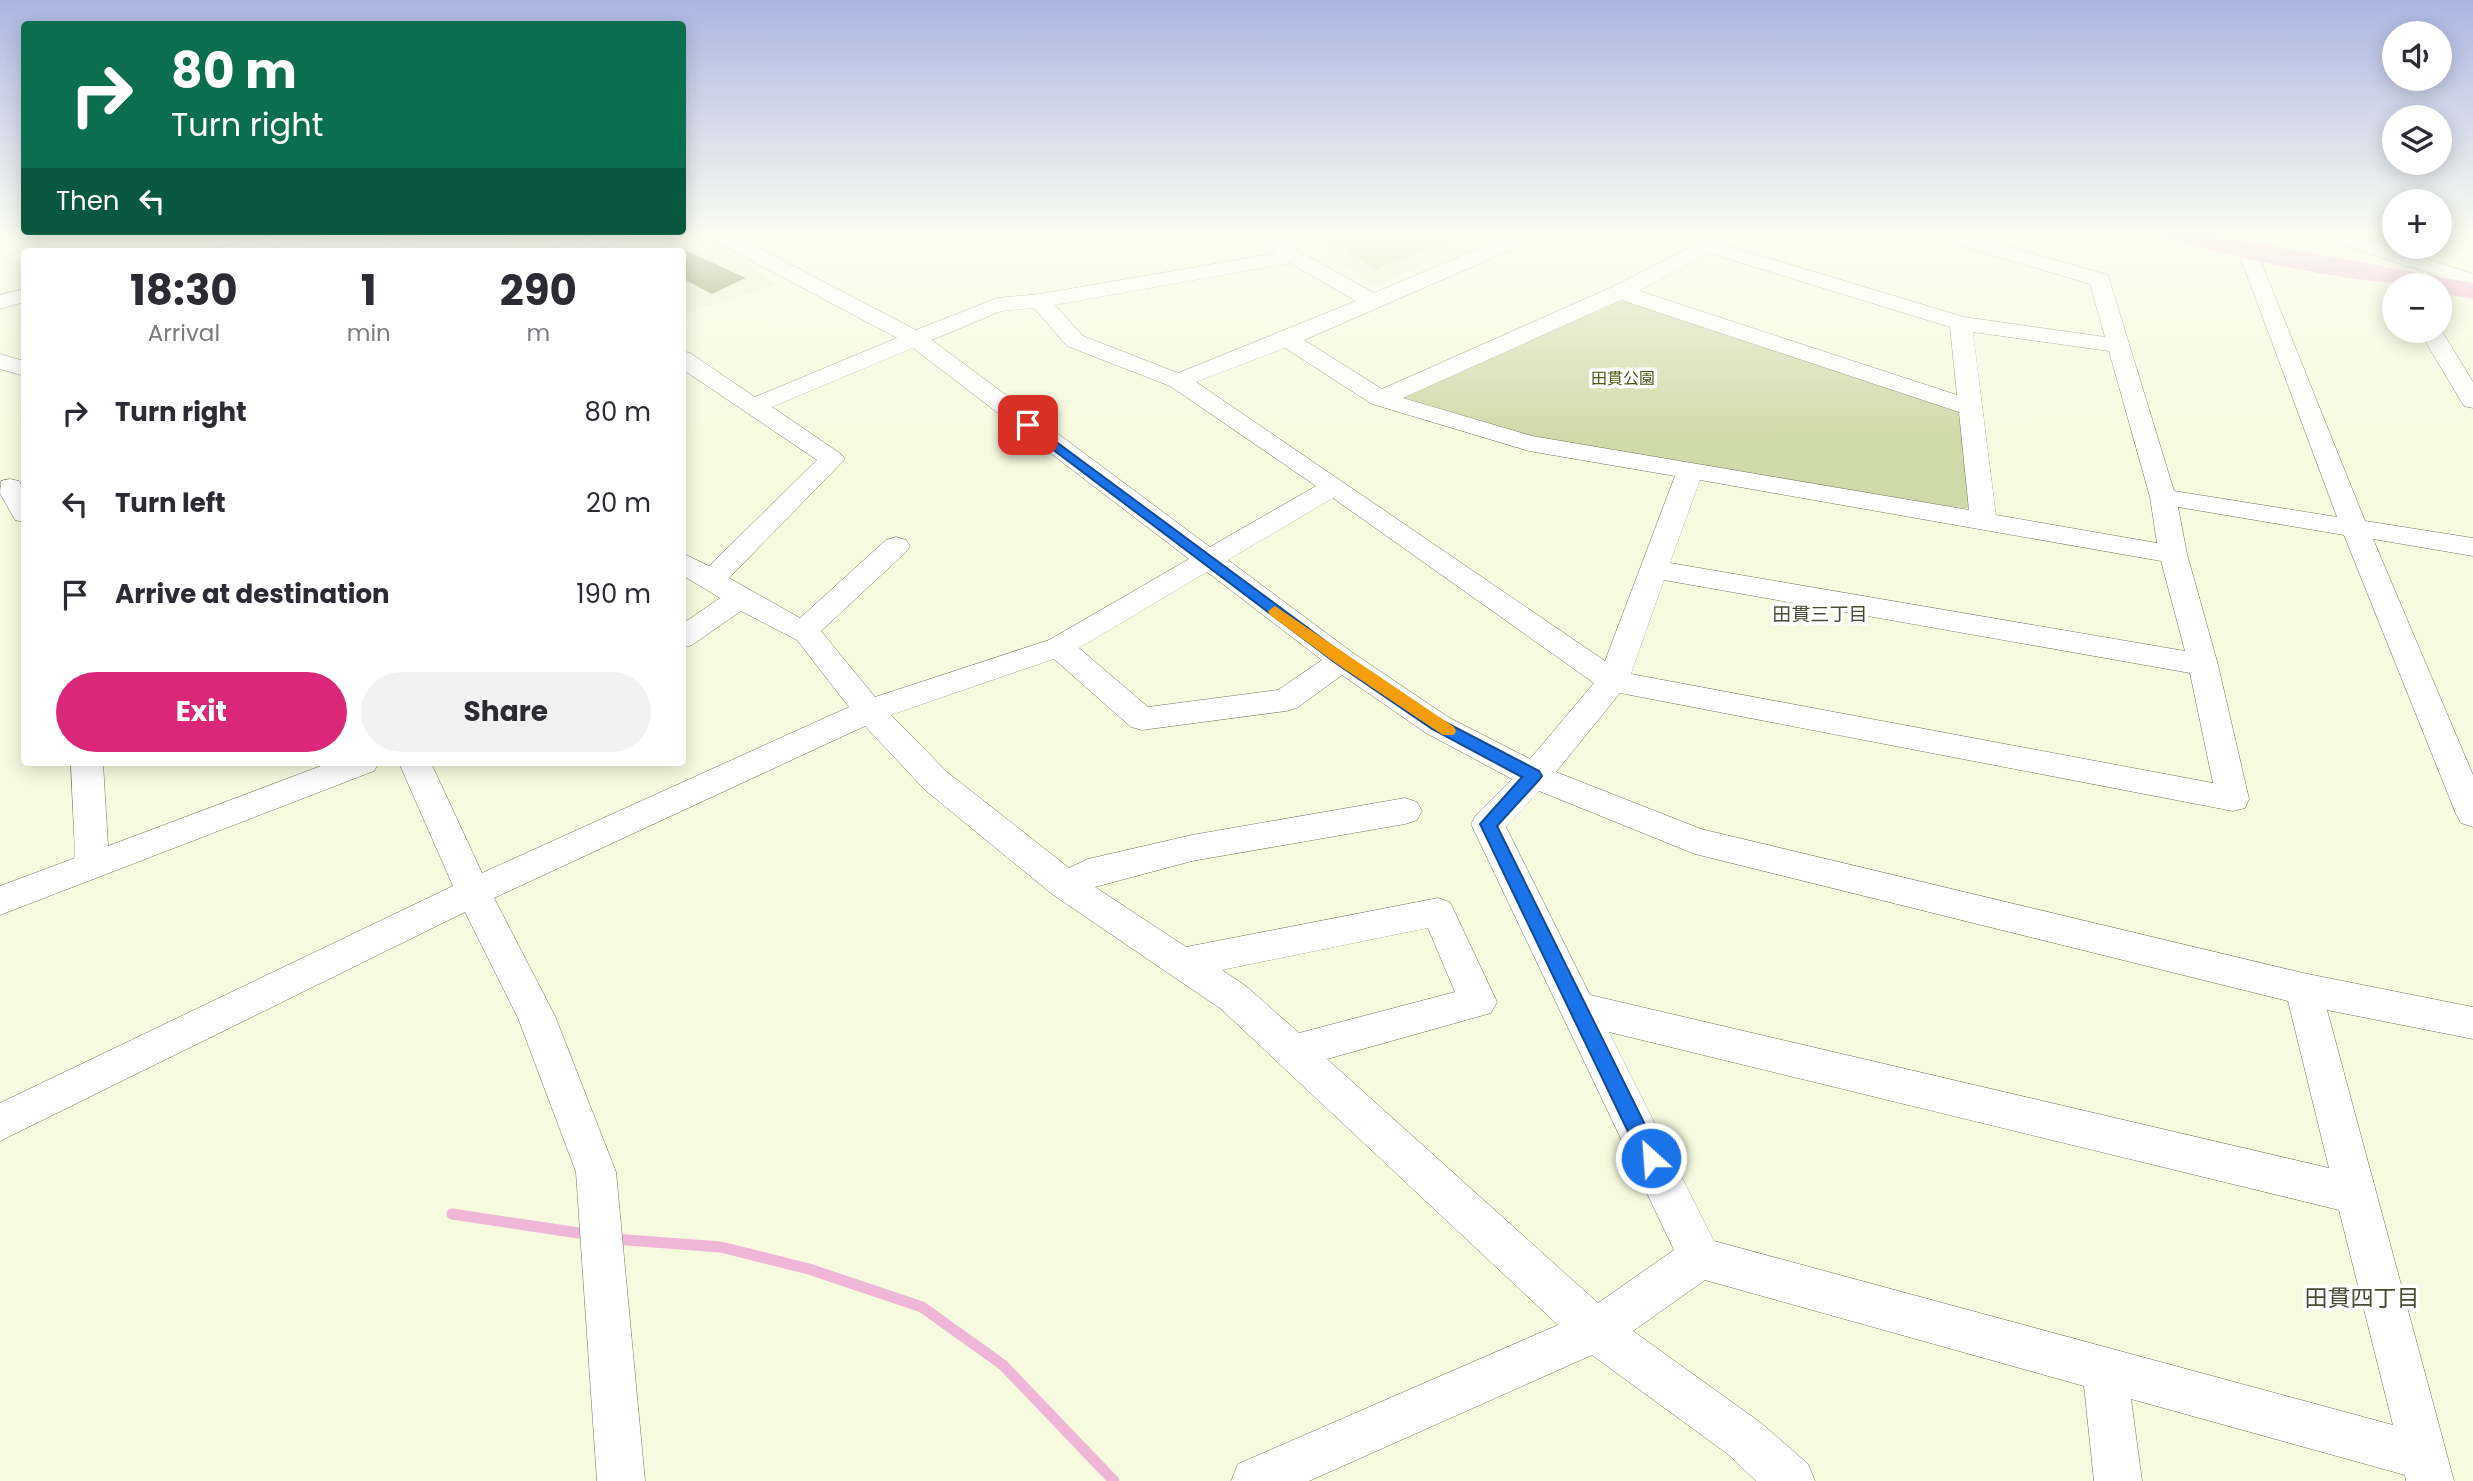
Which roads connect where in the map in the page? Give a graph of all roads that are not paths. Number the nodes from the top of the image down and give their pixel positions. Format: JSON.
{"nodes":[{"id":1,"x":847,"y":303,"type":"edge"},
{"id":2,"x":1017,"y":303,"type":"edge"},
{"id":3,"x":1042,"y":303,"type":"edge"},
{"id":4,"x":1370,"y":303,"type":"edge"},
{"id":5,"x":1595,"y":303,"type":"edge"},
{"id":6,"x":1654,"y":303,"type":"edge"},
{"id":7,"x":1902,"y":303,"type":"edge"},
{"id":8,"x":2107,"y":303,"type":"edge"},
{"id":9,"x":2268,"y":303,"type":"edge"},
{"id":10,"x":1961,"y":323,"type":"junction"},
{"id":11,"x":1287,"y":339,"type":"junction"},
{"id":12,"x":917,"y":340,"type":"junction"},
{"id":13,"x":2442,"y":343,"type":"edge"},
{"id":14,"x":2119,"y":346,"type":"junction"},
{"id":15,"x":0,"y":360,"type":"edge"},
{"id":16,"x":686,"y":361,"type":"edge"},
{"id":17,"x":2462,"y":363,"type":"edge"},
{"id":18,"x":21,"y":368,"type":"edge"},
{"id":19,"x":1178,"y":381,"type":"junction"},
{"id":20,"x":1381,"y":399,"type":"junction"},
{"id":21,"x":2473,"y":401,"type":"edge"},
{"id":22,"x":756,"y":405,"type":"junction"},
{"id":23,"x":1972,"y":408,"type":"junction"},
{"id":24,"x":1690,"y":471,"type":"junction"},
{"id":25,"x":1334,"y":486,"type":"junction"},
{"id":26,"x":12,"y":487,"type":"edge"},
{"id":27,"x":2163,"y":497,"type":"junction"},
{"id":28,"x":21,"y":507,"type":"edge"},
{"id":29,"x":1983,"y":520,"type":"junction"},
{"id":30,"x":2356,"y":529,"type":"junction"},
{"id":31,"x":896,"y":546,"type":"dead end"},
{"id":32,"x":2473,"y":547,"type":"edge"},
{"id":33,"x":2173,"y":554,"type":"junction"},
{"id":34,"x":1205,"y":560,"type":"junction"},
{"id":35,"x":686,"y":564,"type":"edge"},
{"id":36,"x":1655,"y":569,"type":"junction"},
{"id":37,"x":711,"y":580,"type":"junction"},
{"id":38,"x":740,"y":598,"type":"junction"},
{"id":39,"x":803,"y":631,"type":"junction"},
{"id":40,"x":686,"y":635,"type":"edge"},
{"id":41,"x":1059,"y":647,"type":"junction"},
{"id":42,"x":1342,"y":660,"type":"junction"},
{"id":43,"x":2203,"y":665,"type":"junction"},
{"id":44,"x":1613,"y":681,"type":"junction"},
{"id":45,"x":869,"y":711,"type":"junction"},
{"id":46,"x":87,"y":766,"type":"edge"},
{"id":47,"x":355,"y":766,"type":"edge"},
{"id":48,"x":416,"y":766,"type":"edge"},
{"id":49,"x":1534,"y":776,"type":"junction"},
{"id":50,"x":1405,"y":810,"type":"dead end"},
{"id":51,"x":2473,"y":814,"type":"edge"},
{"id":52,"x":92,"y":867,"type":"junction"},
{"id":53,"x":1069,"y":887,"type":"junction"},
{"id":54,"x":473,"y":892,"type":"junction"},
{"id":55,"x":0,"y":901,"type":"edge"},
{"id":56,"x":1181,"y":963,"type":"junction"},
{"id":57,"x":2303,"y":989,"type":"junction"},
{"id":58,"x":1578,"y":1008,"type":"junction"},
{"id":59,"x":2473,"y":1023,"type":"edge"},
{"id":60,"x":1292,"y":1052,"type":"junction"},
{"id":61,"x":0,"y":1123,"type":"edge"},
{"id":62,"x":2356,"y":1194,"type":"junction"},
{"id":63,"x":1700,"y":1258,"type":"junction"},
{"id":64,"x":1596,"y":1331,"type":"junction"},
{"id":65,"x":2105,"y":1369,"type":"junction"},
{"id":66,"x":2426,"y":1469,"type":"edge"},
{"id":67,"x":621,"y":1481,"type":"edge"},
{"id":68,"x":1255,"y":1481,"type":"edge"},
{"id":69,"x":1791,"y":1481,"type":"edge"},
{"id":70,"x":2118,"y":1481,"type":"edge"}],
"edges":[{"from":1,"to":12,"type":"street"},
{"from":2,"to":12,"type":"street"},
{"from":3,"to":19,"type":"street"},
{"from":4,"to":11,"type":"street"},
{"from":5,"to":20,"type":"street"},
{"from":6,"to":23,"type":"street"},
{"from":7,"to":10,"type":"street"},
{"from":8,"to":14,"type":"street"},
{"from":9,"to":30,"type":"street"},
{"from":10,"to":14,"type":"street"},
{"from":10,"to":23,"type":"street"},
{"from":11,"to":19,"type":"street"},
{"from":11,"to":20,"type":"street"},
{"from":12,"to":22,"type":"street"},
{"from":12,"to":34,"type":"street"},
{"from":13,"to":17,"type":"street"},
{"from":14,"to":27,"type":"street"},
{"from":15,"to":18,"type":"street"},
{"from":16,"to":22,"type":"street"},
{"from":17,"to":21,"type":"street"},
{"from":19,"to":25,"type":"street"},
{"from":20,"to":24,"type":"street"},
{"from":22,"to":37,"type":"street"},
{"from":23,"to":29,"type":"street"},
{"from":24,"to":29,"type":"street"},
{"from":24,"to":36,"type":"street"},
{"from":25,"to":34,"type":"street"},
{"from":25,"to":44,"type":"street"},
{"from":26,"to":28,"type":"street"},
{"from":27,"to":30,"type":"street"},
{"from":27,"to":33,"type":"street"},
{"from":29,"to":33,"type":"street"},
{"from":30,"to":32,"type":"street"},
{"from":30,"to":51,"type":"street"},
{"from":31,"to":39,"type":"street"},
{"from":33,"to":43,"type":"street"},
{"from":34,"to":41,"type":"street"},
{"from":34,"to":42,"type":"street"},
{"from":35,"to":37,"type":"street"},
{"from":36,"to":43,"type":"street"},
{"from":36,"to":44,"type":"street"},
{"from":37,"to":38,"type":"street"},
{"from":38,"to":39,"type":"street"},
{"from":38,"to":40,"type":"street"},
{"from":39,"to":45,"type":"street"},
{"from":41,"to":42,"type":"street"},
{"from":41,"to":45,"type":"street"},
{"from":42,"to":49,"type":"street"},
{"from":43,"to":44,"type":"street"},
{"from":44,"to":49,"type":"street"},
{"from":45,"to":53,"type":"street"},
{"from":45,"to":54,"type":"street"},
{"from":46,"to":52,"type":"street"},
{"from":47,"to":52,"type":"street"},
{"from":48,"to":54,"type":"street"},
{"from":49,"to":57,"type":"street"},
{"from":49,"to":58,"type":"street"},
{"from":50,"to":53,"type":"street"},
{"from":52,"to":55,"type":"street"},
{"from":53,"to":56,"type":"street"},
{"from":54,"to":61,"type":"street"},
{"from":54,"to":67,"type":"street"},
{"from":56,"to":60,"type":"street"},
{"from":56,"to":60,"type":"street"},
{"from":57,"to":59,"type":"street"},
{"from":57,"to":62,"type":"street"},
{"from":58,"to":62,"type":"street"},
{"from":58,"to":63,"type":"street"},
{"from":60,"to":64,"type":"street"},
{"from":62,"to":66,"type":"street"},
{"from":63,"to":64,"type":"street"},
{"from":63,"to":65,"type":"street"},
{"from":64,"to":68,"type":"street"},
{"from":64,"to":69,"type":"street"},
{"from":65,"to":66,"type":"street"},
{"from":65,"to":70,"type":"street"}]}
